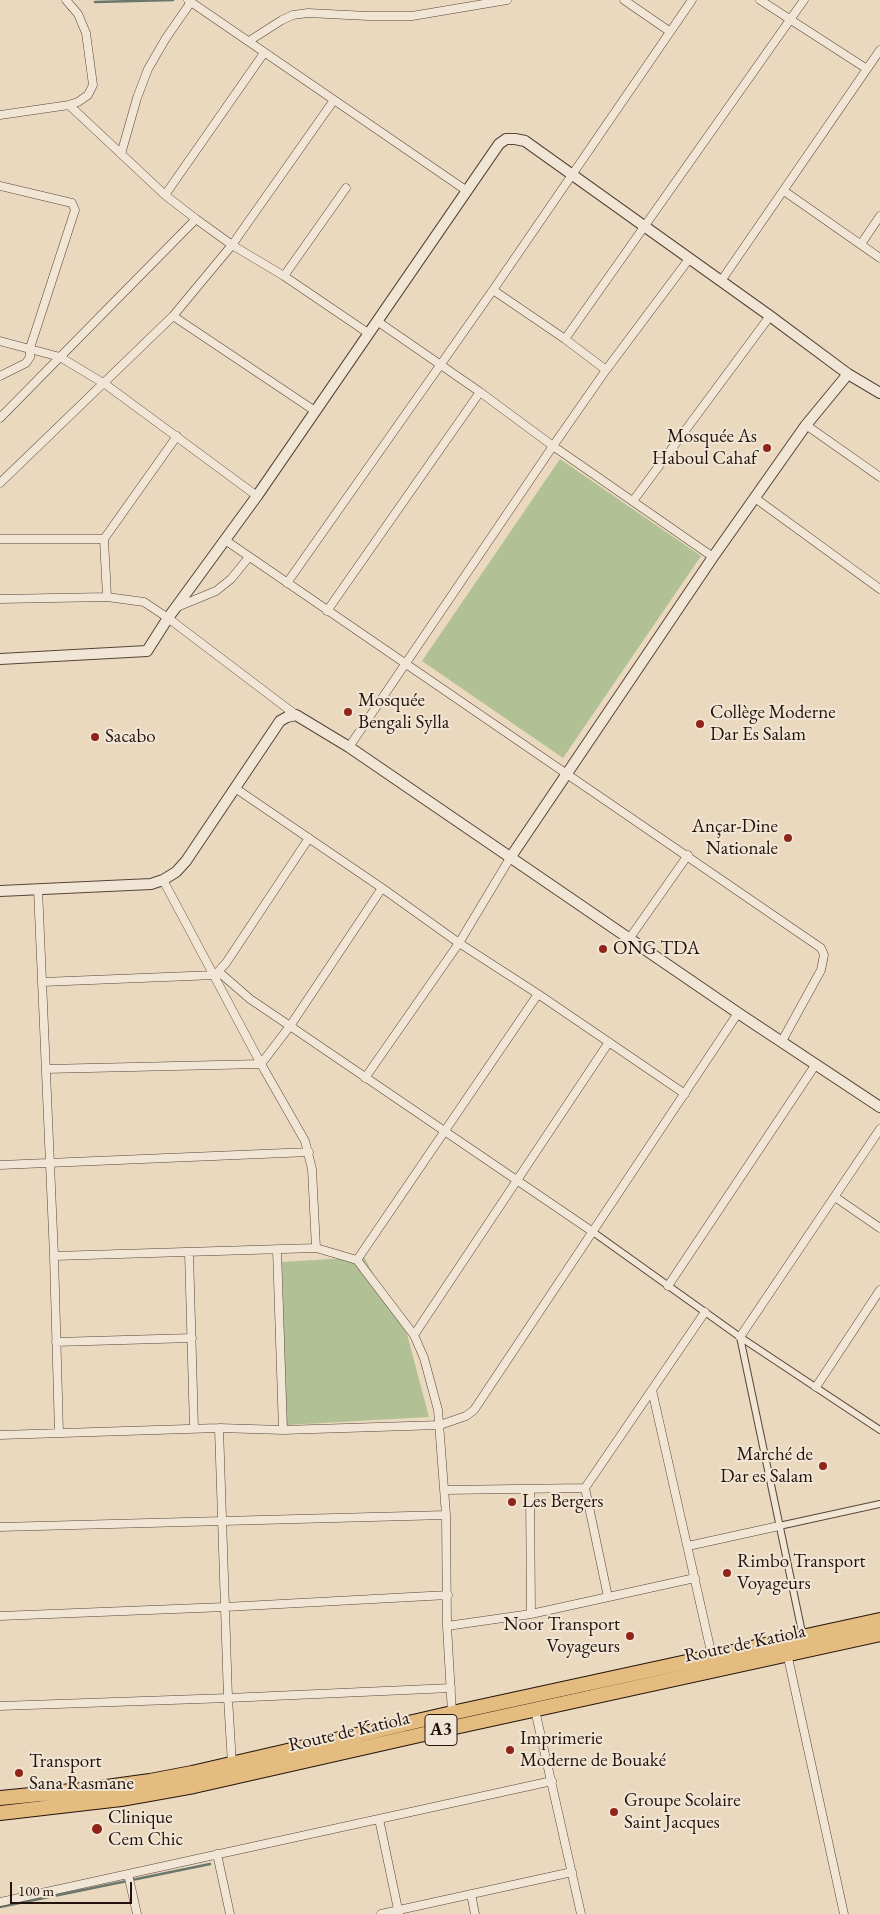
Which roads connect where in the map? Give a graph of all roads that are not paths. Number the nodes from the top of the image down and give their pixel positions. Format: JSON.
{"nodes":[{"id":1,"x":66,"y":0,"type":"edge"},
{"id":2,"x":506,"y":0,"type":"edge"},
{"id":3,"x":624,"y":0,"type":"edge"},
{"id":4,"x":692,"y":0,"type":"edge"},
{"id":5,"x":760,"y":0,"type":"edge"},
{"id":6,"x":804,"y":0,"type":"edge"},
{"id":7,"x":189,"y":1,"type":"edge"},
{"id":8,"x":790,"y":21,"type":"junction"},
{"id":9,"x":670,"y":31,"type":"junction"},
{"id":10,"x":248,"y":41,"type":"junction"},
{"id":11,"x":264,"y":53,"type":"junction"},
{"id":12,"x":879,"y":54,"type":"edge"},
{"id":13,"x":867,"y":69,"type":"junction"},
{"id":14,"x":334,"y":100,"type":"junction"},
{"id":15,"x":69,"y":106,"type":"junction"},
{"id":16,"x":0,"y":115,"type":"edge"},
{"id":17,"x":121,"y":154,"type":"junction"},
{"id":18,"x":573,"y":175,"type":"junction"},
{"id":19,"x":0,"y":186,"type":"edge"},
{"id":20,"x":346,"y":188,"type":"dead end"},
{"id":21,"x":467,"y":191,"type":"junction"},
{"id":22,"x":784,"y":191,"type":"junction"},
{"id":23,"x":165,"y":195,"type":"junction"},
{"id":24,"x":880,"y":216,"type":"edge"},
{"id":25,"x":196,"y":219,"type":"junction"},
{"id":26,"x":643,"y":227,"type":"junction"},
{"id":27,"x":861,"y":244,"type":"junction"},
{"id":28,"x":232,"y":245,"type":"junction"},
{"id":29,"x":880,"y":258,"type":"edge"},
{"id":30,"x":689,"y":259,"type":"junction"},
{"id":31,"x":284,"y":276,"type":"junction"},
{"id":32,"x":722,"y":281,"type":"junction"},
{"id":33,"x":493,"y":290,"type":"junction"},
{"id":34,"x":173,"y":316,"type":"junction"},
{"id":35,"x":770,"y":316,"type":"junction"},
{"id":36,"x":378,"y":321,"type":"junction"},
{"id":37,"x":368,"y":334,"type":"junction"},
{"id":38,"x":565,"y":339,"type":"junction"},
{"id":39,"x":0,"y":341,"type":"edge"},
{"id":40,"x":30,"y":348,"type":"junction"},
{"id":41,"x":60,"y":357,"type":"junction"},
{"id":42,"x":441,"y":365,"type":"junction"},
{"id":43,"x":606,"y":370,"type":"junction"},
{"id":44,"x":848,"y":374,"type":"junction"},
{"id":45,"x":0,"y":376,"type":"edge"},
{"id":46,"x":105,"y":384,"type":"junction"},
{"id":47,"x":480,"y":392,"type":"junction"},
{"id":48,"x":880,"y":392,"type":"edge"},
{"id":49,"x":315,"y":410,"type":"junction"},
{"id":50,"x":0,"y":418,"type":"edge"},
{"id":51,"x":806,"y":425,"type":"junction"},
{"id":52,"x":177,"y":436,"type":"junction"},
{"id":53,"x":553,"y":446,"type":"junction"},
{"id":54,"x":880,"y":477,"type":"edge"},
{"id":55,"x":0,"y":483,"type":"edge"},
{"id":56,"x":257,"y":496,"type":"junction"},
{"id":57,"x":755,"y":498,"type":"junction"},
{"id":58,"x":633,"y":501,"type":"junction"},
{"id":59,"x":0,"y":539,"type":"edge"},
{"id":60,"x":104,"y":539,"type":"junction"},
{"id":61,"x":225,"y":540,"type":"junction"},
{"id":62,"x":713,"y":556,"type":"junction"},
{"id":63,"x":249,"y":557,"type":"junction"},
{"id":64,"x":287,"y":583,"type":"junction"},
{"id":65,"x":880,"y":588,"type":"edge"},
{"id":66,"x":107,"y":597,"type":"junction"},
{"id":67,"x":0,"y":599,"type":"edge"},
{"id":68,"x":175,"y":608,"type":"junction"},
{"id":69,"x":327,"y":611,"type":"junction"},
{"id":70,"x":168,"y":618,"type":"junction"},
{"id":71,"x":0,"y":660,"type":"edge"},
{"id":72,"x":404,"y":664,"type":"junction"},
{"id":73,"x":296,"y":716,"type":"junction"},
{"id":74,"x":349,"y":747,"type":"junction"},
{"id":75,"x":566,"y":774,"type":"junction"},
{"id":76,"x":235,"y":788,"type":"junction"},
{"id":77,"x":309,"y":838,"type":"junction"},
{"id":78,"x":688,"y":855,"type":"junction"},
{"id":79,"x":510,"y":858,"type":"junction"},
{"id":80,"x":163,"y":880,"type":"junction"},
{"id":81,"x":382,"y":888,"type":"junction"},
{"id":82,"x":38,"y":889,"type":"junction"},
{"id":83,"x":0,"y":891,"type":"edge"},
{"id":84,"x":629,"y":939,"type":"junction"},
{"id":85,"x":459,"y":943,"type":"junction"},
{"id":86,"x":217,"y":973,"type":"junction"},
{"id":87,"x":42,"y":982,"type":"junction"},
{"id":88,"x":538,"y":994,"type":"junction"},
{"id":89,"x":738,"y":1014,"type":"junction"},
{"id":90,"x":290,"y":1026,"type":"junction"},
{"id":91,"x":782,"y":1041,"type":"junction"},
{"id":92,"x":609,"y":1042,"type":"junction"},
{"id":93,"x":261,"y":1064,"type":"junction"},
{"id":94,"x":816,"y":1064,"type":"junction"},
{"id":95,"x":46,"y":1069,"type":"junction"},
{"id":96,"x":366,"y":1078,"type":"junction"},
{"id":97,"x":686,"y":1094,"type":"junction"},
{"id":98,"x":880,"y":1107,"type":"edge"},
{"id":99,"x":880,"y":1129,"type":"edge"},
{"id":100,"x":446,"y":1132,"type":"junction"},
{"id":101,"x":308,"y":1152,"type":"junction"},
{"id":102,"x":48,"y":1164,"type":"junction"},
{"id":103,"x":0,"y":1165,"type":"edge"},
{"id":104,"x":517,"y":1180,"type":"junction"},
{"id":105,"x":835,"y":1197,"type":"junction"},
{"id":106,"x":880,"y":1228,"type":"edge"},
{"id":107,"x":593,"y":1232,"type":"junction"},
{"id":108,"x":316,"y":1248,"type":"junction"},
{"id":109,"x":277,"y":1249,"type":"junction"},
{"id":110,"x":189,"y":1252,"type":"junction"},
{"id":111,"x":54,"y":1256,"type":"junction"},
{"id":112,"x":357,"y":1260,"type":"junction"},
{"id":113,"x":668,"y":1286,"type":"junction"},
{"id":114,"x":880,"y":1290,"type":"edge"},
{"id":115,"x":706,"y":1312,"type":"junction"},
{"id":116,"x":414,"y":1336,"type":"junction"},
{"id":117,"x":740,"y":1337,"type":"junction"},
{"id":118,"x":192,"y":1338,"type":"junction"},
{"id":119,"x":56,"y":1342,"type":"junction"},
{"id":120,"x":816,"y":1387,"type":"junction"},
{"id":121,"x":652,"y":1390,"type":"junction"},
{"id":122,"x":440,"y":1425,"type":"junction"},
{"id":123,"x":219,"y":1428,"type":"junction"},
{"id":124,"x":194,"y":1429,"type":"junction"},
{"id":125,"x":283,"y":1430,"type":"junction"},
{"id":126,"x":880,"y":1430,"type":"edge"},
{"id":127,"x":59,"y":1433,"type":"junction"},
{"id":128,"x":0,"y":1435,"type":"edge"},
{"id":129,"x":585,"y":1488,"type":"junction"},
{"id":130,"x":530,"y":1489,"type":"junction"},
{"id":131,"x":445,"y":1490,"type":"junction"},
{"id":132,"x":880,"y":1504,"type":"edge"},
{"id":133,"x":446,"y":1516,"type":"junction"},
{"id":134,"x":223,"y":1522,"type":"junction"},
{"id":135,"x":779,"y":1526,"type":"junction"},
{"id":136,"x":0,"y":1527,"type":"edge"},
{"id":137,"x":688,"y":1546,"type":"junction"},
{"id":138,"x":695,"y":1578,"type":"junction"},
{"id":139,"x":448,"y":1595,"type":"junction"},
{"id":140,"x":608,"y":1597,"type":"junction"},
{"id":141,"x":225,"y":1607,"type":"junction"},
{"id":142,"x":531,"y":1614,"type":"junction"},
{"id":143,"x":0,"y":1616,"type":"edge"},
{"id":144,"x":880,"y":1620,"type":"edge"},
{"id":145,"x":447,"y":1626,"type":"junction"},
{"id":146,"x":880,"y":1634,"type":"edge"},
{"id":147,"x":803,"y":1637,"type":"junction"},
{"id":148,"x":787,"y":1653,"type":"junction"},
{"id":149,"x":712,"y":1656,"type":"junction"},
{"id":150,"x":451,"y":1688,"type":"junction"},
{"id":151,"x":228,"y":1698,"type":"junction"},
{"id":152,"x":0,"y":1706,"type":"edge"},
{"id":153,"x":535,"y":1710,"type":"junction"},
{"id":154,"x":452,"y":1713,"type":"junction"},
{"id":155,"x":232,"y":1764,"type":"junction"},
{"id":156,"x":552,"y":1781,"type":"junction"},
{"id":157,"x":0,"y":1798,"type":"edge"},
{"id":158,"x":0,"y":1813,"type":"edge"},
{"id":159,"x":378,"y":1819,"type":"junction"},
{"id":160,"x":217,"y":1854,"type":"junction"},
{"id":161,"x":572,"y":1872,"type":"junction"},
{"id":162,"x":128,"y":1874,"type":"junction"},
{"id":163,"x":470,"y":1894,"type":"junction"},
{"id":164,"x":0,"y":1902,"type":"edge"},
{"id":165,"x":399,"y":1912,"type":"edge"},
{"id":166,"x":136,"y":1914,"type":"edge"},
{"id":167,"x":230,"y":1914,"type":"edge"},
{"id":168,"x":381,"y":1914,"type":"edge"},
{"id":169,"x":475,"y":1914,"type":"edge"},
{"id":170,"x":581,"y":1914,"type":"edge"},
{"id":171,"x":844,"y":1914,"type":"edge"}],
"edges":[{"from":1,"to":15,"type":"street"},
{"from":2,"to":10,"type":"street"},
{"from":3,"to":9,"type":"street"},
{"from":4,"to":9,"type":"street"},
{"from":5,"to":8,"type":"street"},
{"from":6,"to":8,"type":"street"},
{"from":7,"to":10,"type":"street"},
{"from":7,"to":17,"type":"street"},
{"from":8,"to":13,"type":"street"},
{"from":8,"to":26,"type":"street"},
{"from":9,"to":18,"type":"street"},
{"from":10,"to":11,"type":"street"},
{"from":11,"to":14,"type":"street"},
{"from":11,"to":23,"type":"street"},
{"from":12,"to":13,"type":"street"},
{"from":13,"to":22,"type":"street"},
{"from":14,"to":21,"type":"street"},
{"from":14,"to":28,"type":"street"},
{"from":15,"to":16,"type":"street"},
{"from":15,"to":17,"type":"street"},
{"from":17,"to":23,"type":"street"},
{"from":18,"to":21,"type":"street"},
{"from":18,"to":26,"type":"street"},
{"from":18,"to":33,"type":"street"},
{"from":19,"to":40,"type":"street"},
{"from":20,"to":31,"type":"street"},
{"from":21,"to":36,"type":"street"},
{"from":22,"to":27,"type":"street"},
{"from":22,"to":32,"type":"street"},
{"from":23,"to":25,"type":"street"},
{"from":24,"to":27,"type":"street"},
{"from":25,"to":28,"type":"street"},
{"from":25,"to":41,"type":"street"},
{"from":26,"to":30,"type":"street"},
{"from":26,"to":38,"type":"street"},
{"from":27,"to":29,"type":"street"},
{"from":28,"to":31,"type":"street"},
{"from":28,"to":34,"type":"street"},
{"from":30,"to":32,"type":"street"},
{"from":30,"to":43,"type":"street"},
{"from":31,"to":37,"type":"street"},
{"from":32,"to":35,"type":"street"},
{"from":33,"to":38,"type":"street"},
{"from":33,"to":42,"type":"street"},
{"from":34,"to":46,"type":"street"},
{"from":34,"to":49,"type":"street"},
{"from":35,"to":44,"type":"street"},
{"from":35,"to":58,"type":"street"},
{"from":36,"to":37,"type":"street"},
{"from":36,"to":42,"type":"street"},
{"from":37,"to":49,"type":"street"},
{"from":38,"to":43,"type":"street"},
{"from":39,"to":40,"type":"street"},
{"from":40,"to":41,"type":"street"},
{"from":40,"to":45,"type":"street"},
{"from":41,"to":46,"type":"street"},
{"from":41,"to":50,"type":"street"},
{"from":42,"to":47,"type":"street"},
{"from":42,"to":64,"type":"street"},
{"from":43,"to":53,"type":"street"},
{"from":44,"to":48,"type":"street"},
{"from":44,"to":51,"type":"street"},
{"from":46,"to":52,"type":"street"},
{"from":46,"to":55,"type":"street"},
{"from":47,"to":53,"type":"street"},
{"from":47,"to":69,"type":"street"},
{"from":49,"to":56,"type":"street"},
{"from":51,"to":54,"type":"street"},
{"from":51,"to":57,"type":"street"},
{"from":52,"to":56,"type":"street"},
{"from":52,"to":60,"type":"street"},
{"from":53,"to":58,"type":"street"},
{"from":53,"to":72,"type":"street"},
{"from":56,"to":61,"type":"street"},
{"from":57,"to":62,"type":"street"},
{"from":57,"to":65,"type":"street"},
{"from":58,"to":62,"type":"street"},
{"from":59,"to":60,"type":"street"},
{"from":60,"to":66,"type":"street"},
{"from":61,"to":63,"type":"street"},
{"from":61,"to":68,"type":"street"},
{"from":62,"to":75,"type":"street"},
{"from":63,"to":64,"type":"street"},
{"from":63,"to":68,"type":"street"},
{"from":64,"to":69,"type":"street"},
{"from":66,"to":67,"type":"street"},
{"from":66,"to":70,"type":"street"},
{"from":68,"to":70,"type":"street"},
{"from":69,"to":72,"type":"street"},
{"from":70,"to":71,"type":"street"},
{"from":70,"to":73,"type":"street"},
{"from":72,"to":74,"type":"street"},
{"from":72,"to":75,"type":"street"},
{"from":73,"to":74,"type":"street"},
{"from":73,"to":76,"type":"street"},
{"from":74,"to":79,"type":"street"},
{"from":75,"to":78,"type":"street"},
{"from":75,"to":79,"type":"street"},
{"from":76,"to":77,"type":"street"},
{"from":76,"to":80,"type":"street"},
{"from":77,"to":81,"type":"street"},
{"from":77,"to":86,"type":"street"},
{"from":78,"to":84,"type":"street"},
{"from":78,"to":91,"type":"street"},
{"from":79,"to":84,"type":"street"},
{"from":79,"to":85,"type":"street"},
{"from":80,"to":82,"type":"street"},
{"from":80,"to":86,"type":"street"},
{"from":81,"to":85,"type":"street"},
{"from":81,"to":90,"type":"street"},
{"from":82,"to":83,"type":"street"},
{"from":82,"to":87,"type":"street"},
{"from":84,"to":89,"type":"street"},
{"from":85,"to":88,"type":"street"},
{"from":85,"to":96,"type":"street"},
{"from":86,"to":87,"type":"street"},
{"from":86,"to":90,"type":"street"},
{"from":86,"to":93,"type":"street"},
{"from":87,"to":95,"type":"street"},
{"from":88,"to":92,"type":"street"},
{"from":88,"to":100,"type":"street"},
{"from":89,"to":91,"type":"street"},
{"from":89,"to":97,"type":"street"},
{"from":90,"to":93,"type":"street"},
{"from":90,"to":96,"type":"street"},
{"from":91,"to":94,"type":"street"},
{"from":92,"to":97,"type":"street"},
{"from":92,"to":104,"type":"street"},
{"from":93,"to":95,"type":"street"},
{"from":93,"to":101,"type":"street"},
{"from":94,"to":98,"type":"street"},
{"from":94,"to":113,"type":"street"},
{"from":95,"to":102,"type":"street"},
{"from":96,"to":100,"type":"street"},
{"from":97,"to":107,"type":"street"},
{"from":99,"to":105,"type":"street"},
{"from":100,"to":104,"type":"street"},
{"from":100,"to":112,"type":"street"},
{"from":101,"to":102,"type":"street"},
{"from":101,"to":108,"type":"street"},
{"from":102,"to":103,"type":"street"},
{"from":102,"to":111,"type":"street"},
{"from":104,"to":107,"type":"street"},
{"from":104,"to":116,"type":"street"},
{"from":105,"to":106,"type":"street"},
{"from":105,"to":117,"type":"street"},
{"from":107,"to":113,"type":"street"},
{"from":107,"to":122,"type":"street"},
{"from":108,"to":109,"type":"street"},
{"from":108,"to":112,"type":"street"},
{"from":109,"to":110,"type":"street"},
{"from":109,"to":125,"type":"street"},
{"from":110,"to":111,"type":"street"},
{"from":110,"to":118,"type":"street"},
{"from":111,"to":119,"type":"street"},
{"from":112,"to":116,"type":"street"},
{"from":113,"to":115,"type":"street"},
{"from":114,"to":120,"type":"street"},
{"from":115,"to":117,"type":"street"},
{"from":115,"to":121,"type":"street"},
{"from":116,"to":122,"type":"street"},
{"from":117,"to":120,"type":"street"},
{"from":117,"to":135,"type":"street"},
{"from":118,"to":119,"type":"street"},
{"from":118,"to":124,"type":"street"},
{"from":119,"to":127,"type":"street"},
{"from":120,"to":126,"type":"street"},
{"from":121,"to":129,"type":"street"},
{"from":121,"to":137,"type":"street"},
{"from":122,"to":125,"type":"street"},
{"from":122,"to":131,"type":"street"},
{"from":123,"to":124,"type":"street"},
{"from":123,"to":125,"type":"street"},
{"from":123,"to":134,"type":"street"},
{"from":124,"to":127,"type":"street"},
{"from":127,"to":128,"type":"street"},
{"from":129,"to":130,"type":"street"},
{"from":129,"to":140,"type":"street"},
{"from":130,"to":131,"type":"street"},
{"from":130,"to":142,"type":"street"},
{"from":131,"to":133,"type":"street"},
{"from":132,"to":135,"type":"street"},
{"from":133,"to":134,"type":"street"},
{"from":133,"to":139,"type":"street"},
{"from":134,"to":136,"type":"street"},
{"from":134,"to":141,"type":"street"},
{"from":135,"to":137,"type":"street"},
{"from":135,"to":147,"type":"street"},
{"from":137,"to":138,"type":"street"},
{"from":138,"to":140,"type":"street"},
{"from":138,"to":149,"type":"street"},
{"from":139,"to":141,"type":"street"},
{"from":139,"to":145,"type":"street"},
{"from":140,"to":142,"type":"street"},
{"from":141,"to":143,"type":"street"},
{"from":141,"to":151,"type":"street"},
{"from":142,"to":145,"type":"street"},
{"from":144,"to":147,"type":"highway","name":"Route de Katiola","number":"A3"},
{"from":145,"to":150,"type":"street"},
{"from":146,"to":148,"type":"highway","name":"Route de Katiola","number":"A3"},
{"from":147,"to":149,"type":"highway","name":"Route de Katiola","number":"A3"},
{"from":148,"to":153,"type":"highway","name":"Route de Katiola","number":"A3"},
{"from":148,"to":171,"type":"street"},
{"from":149,"to":154,"type":"highway","name":"Route de Katiola","number":"A3"},
{"from":150,"to":151,"type":"street"},
{"from":150,"to":154,"type":"street"},
{"from":151,"to":152,"type":"street"},
{"from":151,"to":155,"type":"street"},
{"from":153,"to":156,"type":"street"},
{"from":153,"to":158,"type":"highway","name":"Route de Katiola","number":"A3"},
{"from":154,"to":155,"type":"highway","name":"Route de Katiola","number":"A3"},
{"from":155,"to":157,"type":"highway","name":"Route de Katiola","number":"A3"},
{"from":156,"to":159,"type":"street"},
{"from":156,"to":161,"type":"street"},
{"from":159,"to":160,"type":"street"},
{"from":159,"to":165,"type":"street"},
{"from":160,"to":162,"type":"street"},
{"from":160,"to":167,"type":"street"},
{"from":161,"to":163,"type":"street"},
{"from":161,"to":170,"type":"street"},
{"from":162,"to":164,"type":"street"},
{"from":162,"to":166,"type":"street"},
{"from":163,"to":165,"type":"street"},
{"from":163,"to":169,"type":"street"},
{"from":165,"to":168,"type":"street"}]}
